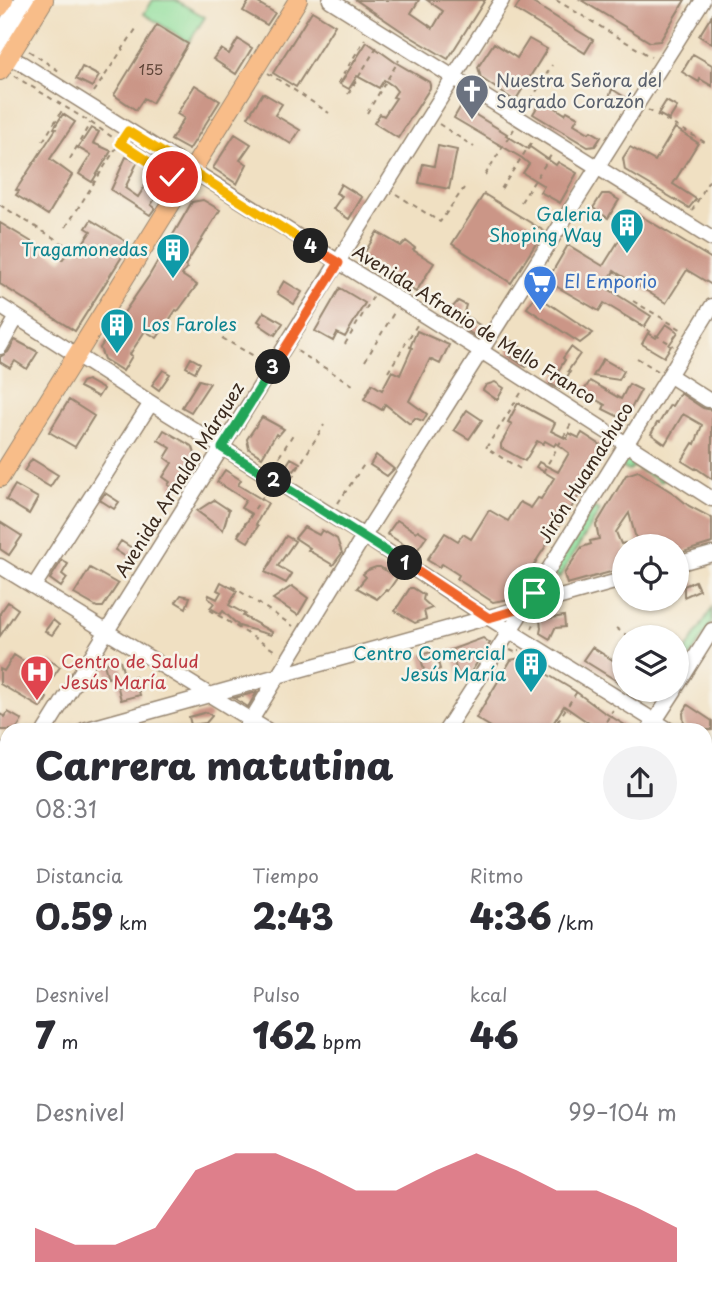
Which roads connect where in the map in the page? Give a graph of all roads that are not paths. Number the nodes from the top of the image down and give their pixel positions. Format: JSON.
{"nodes":[{"id":1,"x":4,"y":0,"type":"edge"},
{"id":2,"x":21,"y":0,"type":"edge"},
{"id":3,"x":32,"y":0,"type":"edge"},
{"id":4,"x":44,"y":0,"type":"edge"},
{"id":5,"x":298,"y":0,"type":"edge"},
{"id":6,"x":330,"y":0,"type":"edge"},
{"id":7,"x":502,"y":0,"type":"edge"},
{"id":8,"x":703,"y":0,"type":"edge"},
{"id":9,"x":0,"y":7,"type":"edge"},
{"id":10,"x":0,"y":33,"type":"edge"},
{"id":11,"x":2,"y":60,"type":"edge"},
{"id":12,"x":453,"y":77,"type":"junction"},
{"id":13,"x":596,"y":168,"type":"junction"},
{"id":14,"x":191,"y":171,"type":"junction"},
{"id":15,"x":712,"y":239,"type":"edge"},
{"id":16,"x":339,"y":263,"type":"junction"},
{"id":17,"x":0,"y":306,"type":"edge"},
{"id":18,"x":712,"y":306,"type":"edge"},
{"id":19,"x":17,"y":317,"type":"junction"},
{"id":20,"x":0,"y":346,"type":"edge"},
{"id":21,"x":481,"y":351,"type":"junction"},
{"id":22,"x":76,"y":355,"type":"junction"},
{"id":23,"x":668,"y":376,"type":"junction"},
{"id":24,"x":712,"y":400,"type":"edge"},
{"id":25,"x":151,"y":403,"type":"junction"},
{"id":26,"x":627,"y":444,"type":"junction"},
{"id":27,"x":222,"y":448,"type":"junction"},
{"id":28,"x":0,"y":478,"type":"edge"},
{"id":29,"x":712,"y":499,"type":"edge"},
{"id":30,"x":364,"y":536,"type":"junction"},
{"id":31,"x":712,"y":554,"type":"edge"},
{"id":32,"x":689,"y":561,"type":"edge"},
{"id":33,"x":0,"y":566,"type":"edge"},
{"id":34,"x":612,"y":583,"type":"edge"},
{"id":35,"x":34,"y":586,"type":"junction"},
{"id":36,"x":523,"y":608,"type":"junction"},
{"id":37,"x":489,"y":618,"type":"junction"},
{"id":38,"x":509,"y":630,"type":"junction"},
{"id":39,"x":712,"y":630,"type":"edge"},
{"id":40,"x":108,"y":631,"type":"junction"},
{"id":41,"x":689,"y":667,"type":"edge"},
{"id":42,"x":277,"y":677,"type":"junction"},
{"id":43,"x":210,"y":695,"type":"junction"},
{"id":44,"x":667,"y":702,"type":"edge"},
{"id":45,"x":50,"y":723,"type":"edge"},
{"id":46,"x":109,"y":723,"type":"edge"},
{"id":47,"x":245,"y":723,"type":"edge"},
{"id":48,"x":249,"y":723,"type":"edge"},
{"id":49,"x":450,"y":723,"type":"edge"},
{"id":50,"x":649,"y":723,"type":"edge"},
{"id":51,"x":653,"y":723,"type":"edge"}],
"edges":[{"from":1,"to":9,"type":"main road"},
{"from":2,"to":10,"type":"street"},
{"from":3,"to":11,"type":"street"},
{"from":4,"to":11,"type":"main road"},
{"from":5,"to":14,"type":"main road"},
{"from":6,"to":12,"type":"street"},
{"from":7,"to":12,"type":"street","name":"Avenida Arnaldo Márquez"},
{"from":8,"to":13,"type":"street"},
{"from":11,"to":14,"type":"street","name":"Avenida Afranio de Mello Franco"},
{"from":12,"to":13,"type":"street"},
{"from":12,"to":16,"type":"street","name":"Avenida Arnaldo Márquez"},
{"from":13,"to":15,"type":"street"},
{"from":13,"to":21,"type":"street"},
{"from":14,"to":16,"type":"street","name":"Avenida Afranio de Mello Franco"},
{"from":14,"to":22,"type":"main road"},
{"from":16,"to":21,"type":"street","name":"Avenida Afranio de Mello Franco"},
{"from":16,"to":27,"type":"street","name":"Avenida Arnaldo Márquez"},
{"from":17,"to":19,"type":"street"},
{"from":18,"to":23,"type":"street","name":"Jirón Huamachuco"},
{"from":19,"to":20,"type":"street"},
{"from":19,"to":22,"type":"street"},
{"from":21,"to":26,"type":"street","name":"Avenida Afranio de Mello Franco"},
{"from":21,"to":30,"type":"street"},
{"from":22,"to":25,"type":"street"},
{"from":22,"to":28,"type":"main road"},
{"from":23,"to":24,"type":"street"},
{"from":23,"to":26,"type":"street","name":"Jirón Huamachuco"},
{"from":25,"to":27,"type":"street"},
{"from":25,"to":35,"type":"street"},
{"from":26,"to":29,"type":"street","name":"Avenida Afranio de Mello Franco"},
{"from":26,"to":36,"type":"street","name":"Jirón Huamachuco"},
{"from":27,"to":30,"type":"street"},
{"from":27,"to":40,"type":"street","name":"Avenida Arnaldo Márquez"},
{"from":30,"to":37,"type":"street"},
{"from":30,"to":42,"type":"street"},
{"from":31,"to":32,"type":"street"},
{"from":33,"to":35,"type":"street"},
{"from":34,"to":36,"type":"street"},
{"from":35,"to":40,"type":"street"},
{"from":36,"to":37,"type":"street"},
{"from":36,"to":38,"type":"street","name":"Jirón Huamachuco"},
{"from":37,"to":38,"type":"street"},
{"from":37,"to":42,"type":"street"},
{"from":38,"to":49,"type":"street","name":"Jirón Huamachuco"},
{"from":38,"to":50,"type":"street"},
{"from":39,"to":41,"type":"street"},
{"from":40,"to":43,"type":"street"},
{"from":40,"to":45,"type":"street","name":"Avenida Arnaldo Márquez"},
{"from":42,"to":43,"type":"street"},
{"from":42,"to":48,"type":"street"},
{"from":43,"to":46,"type":"street"},
{"from":43,"to":47,"type":"street"},
{"from":44,"to":51,"type":"street"}]}
